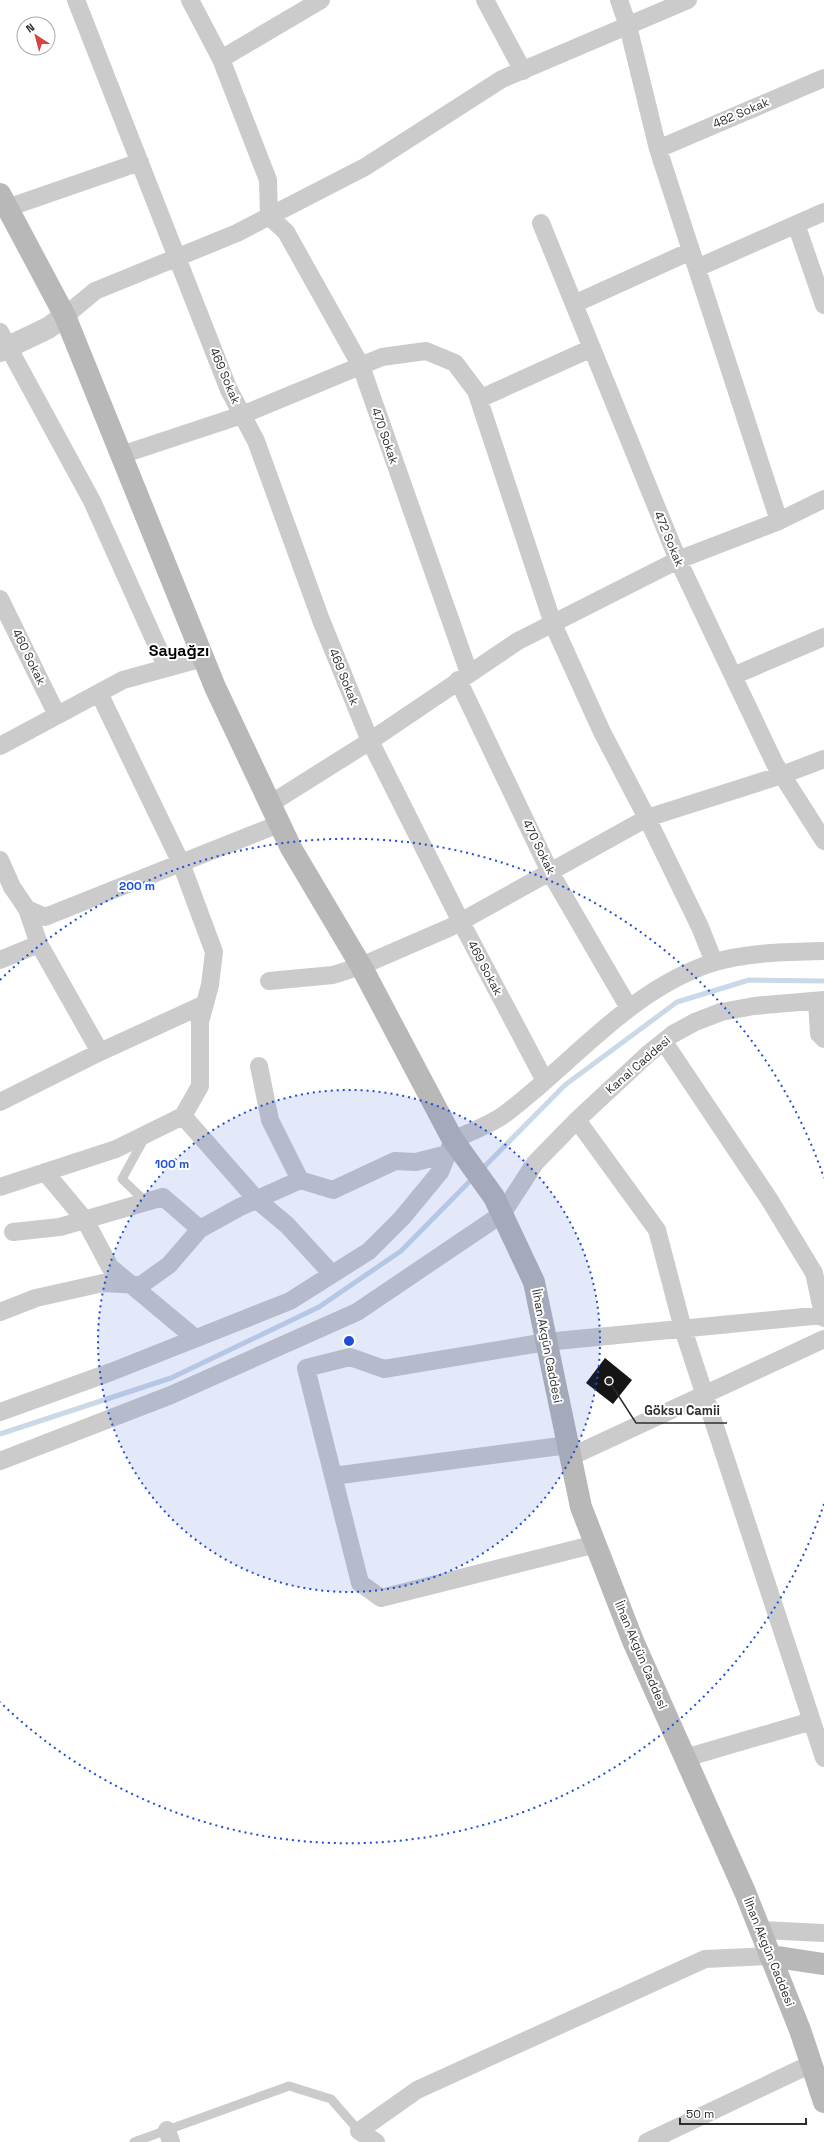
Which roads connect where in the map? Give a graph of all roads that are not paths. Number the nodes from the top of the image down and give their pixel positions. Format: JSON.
{"nodes":[{"id":1,"x":76,"y":0,"type":"edge"},
{"id":2,"x":190,"y":0,"type":"edge"},
{"id":3,"x":321,"y":0,"type":"edge"},
{"id":4,"x":484,"y":0,"type":"edge"},
{"id":5,"x":619,"y":0,"type":"edge"},
{"id":6,"x":688,"y":0,"type":"edge"},
{"id":7,"x":628,"y":26,"type":"junction"},
{"id":8,"x":221,"y":59,"type":"junction"},
{"id":9,"x":522,"y":71,"type":"junction"},
{"id":10,"x":824,"y":78,"type":"edge"},
{"id":11,"x":658,"y":149,"type":"junction"},
{"id":12,"x":140,"y":162,"type":"junction"},
{"id":13,"x":4,"y":201,"type":"edge"},
{"id":14,"x":824,"y":212,"type":"edge"},
{"id":15,"x":269,"y":216,"type":"junction"},
{"id":16,"x":541,"y":223,"type":"dead end"},
{"id":17,"x":796,"y":224,"type":"junction"},
{"id":18,"x":691,"y":251,"type":"junction"},
{"id":19,"x":178,"y":258,"type":"junction"},
{"id":20,"x":697,"y":268,"type":"junction"},
{"id":21,"x":574,"y":304,"type":"junction"},
{"id":22,"x":824,"y":305,"type":"edge"},
{"id":23,"x":65,"y":316,"type":"junction"},
{"id":24,"x":3,"y":343,"type":"edge"},
{"id":25,"x":592,"y":348,"type":"junction"},
{"id":26,"x":361,"y":366,"type":"junction"},
{"id":27,"x":479,"y":399,"type":"junction"},
{"id":28,"x":242,"y":415,"type":"junction"},
{"id":29,"x":121,"y":454,"type":"junction"},
{"id":30,"x":824,"y":499,"type":"edge"},
{"id":31,"x":779,"y":521,"type":"junction"},
{"id":32,"x":678,"y":560,"type":"junction"},
{"id":33,"x":0,"y":599,"type":"edge"},
{"id":34,"x":4,"y":618,"type":"edge"},
{"id":35,"x":553,"y":624,"type":"junction"},
{"id":36,"x":824,"y":637,"type":"edge"},
{"id":37,"x":203,"y":658,"type":"junction"},
{"id":38,"x":167,"y":668,"type":"junction"},
{"id":39,"x":464,"y":676,"type":"junction"},
{"id":40,"x":733,"y":676,"type":"junction"},
{"id":41,"x":100,"y":693,"type":"junction"},
{"id":42,"x":58,"y":715,"type":"junction"},
{"id":43,"x":370,"y":742,"type":"junction"},
{"id":44,"x":0,"y":746,"type":"edge"},
{"id":45,"x":824,"y":759,"type":"edge"},
{"id":46,"x":782,"y":775,"type":"junction"},
{"id":47,"x":274,"y":814,"type":"junction"},
{"id":48,"x":647,"y":818,"type":"junction"},
{"id":49,"x":824,"y":842,"type":"edge"},
{"id":50,"x":0,"y":860,"type":"edge"},
{"id":51,"x":181,"y":863,"type":"junction"},
{"id":52,"x":550,"y":872,"type":"junction"},
{"id":53,"x":27,"y":909,"type":"junction"},
{"id":54,"x":461,"y":922,"type":"junction"},
{"id":55,"x":39,"y":944,"type":"junction"},
{"id":56,"x":824,"y":951,"type":"edge"},
{"id":57,"x":0,"y":960,"type":"edge"},
{"id":58,"x":714,"y":962,"type":"junction"},
{"id":59,"x":361,"y":966,"type":"junction"},
{"id":60,"x":269,"y":981,"type":"dead end"},
{"id":61,"x":820,"y":1001,"type":"edge"},
{"id":62,"x":205,"y":1004,"type":"junction"},
{"id":63,"x":629,"y":1008,"type":"junction"},
{"id":64,"x":824,"y":1039,"type":"edge"},
{"id":65,"x":664,"y":1042,"type":"junction"},
{"id":66,"x":100,"y":1052,"type":"junction"},
{"id":67,"x":258,"y":1066,"type":"dead end"},
{"id":68,"x":545,"y":1081,"type":"junction"},
{"id":69,"x":0,"y":1102,"type":"edge"},
{"id":70,"x":184,"y":1116,"type":"junction"},
{"id":71,"x":577,"y":1120,"type":"junction"},
{"id":72,"x":147,"y":1134,"type":"junction"},
{"id":73,"x":454,"y":1149,"type":"junction"},
{"id":74,"x":45,"y":1172,"type":"junction"},
{"id":75,"x":300,"y":1180,"type":"junction"},
{"id":76,"x":0,"y":1187,"type":"edge"},
{"id":77,"x":257,"y":1200,"type":"junction"},
{"id":78,"x":146,"y":1202,"type":"junction"},
{"id":79,"x":498,"y":1205,"type":"junction"},
{"id":80,"x":85,"y":1220,"type":"junction"},
{"id":81,"x":200,"y":1229,"type":"junction"},
{"id":82,"x":13,"y":1232,"type":"dead end"},
{"id":83,"x":332,"y":1274,"type":"junction"},
{"id":84,"x":129,"y":1284,"type":"junction"},
{"id":85,"x":0,"y":1312,"type":"edge"},
{"id":86,"x":824,"y":1316,"type":"edge"},
{"id":87,"x":683,"y":1329,"type":"junction"},
{"id":88,"x":195,"y":1338,"type":"junction"},
{"id":89,"x":824,"y":1340,"type":"edge"},
{"id":90,"x":546,"y":1342,"type":"junction"},
{"id":91,"x":705,"y":1395,"type":"junction"},
{"id":92,"x":0,"y":1412,"type":"edge"},
{"id":93,"x":569,"y":1451,"type":"junction"},
{"id":94,"x":0,"y":1461,"type":"edge"},
{"id":95,"x":333,"y":1476,"type":"junction"},
{"id":96,"x":596,"y":1544,"type":"junction"},
{"id":97,"x":812,"y":1721,"type":"junction"},
{"id":98,"x":685,"y":1758,"type":"junction"},
{"id":99,"x":824,"y":1758,"type":"edge"},
{"id":100,"x":760,"y":1930,"type":"junction"},
{"id":101,"x":824,"y":1933,"type":"edge"},
{"id":102,"x":770,"y":1956,"type":"junction"},
{"id":103,"x":824,"y":1964,"type":"edge"},
{"id":104,"x":811,"y":2064,"type":"junction"},
{"id":105,"x":824,"y":2102,"type":"edge"},
{"id":106,"x":359,"y":2131,"type":"junction"},
{"id":107,"x":169,"y":2136,"type":"edge"},
{"id":108,"x":134,"y":2142,"type":"edge"},
{"id":109,"x":376,"y":2142,"type":"edge"},
{"id":110,"x":647,"y":2142,"type":"edge"}],
"edges":[{"from":1,"to":12,"type":"street","name":"469 Sokak"},
{"from":2,"to":8,"type":"street"},
{"from":3,"to":8,"type":"street"},
{"from":4,"to":9,"type":"street"},
{"from":5,"to":7,"type":"street"},
{"from":6,"to":7,"type":"street"},
{"from":7,"to":9,"type":"street"},
{"from":7,"to":11,"type":"street"},
{"from":8,"to":15,"type":"street"},
{"from":9,"to":15,"type":"street"},
{"from":10,"to":11,"type":"street","name":"482 Sokak"},
{"from":11,"to":18,"type":"street"},
{"from":12,"to":13,"type":"street"},
{"from":12,"to":19,"type":"street","name":"469 Sokak"},
{"from":13,"to":23,"type":"main road","name":"İlhan Akgün Caddesi"},
{"from":14,"to":17,"type":"street"},
{"from":15,"to":19,"type":"street"},
{"from":15,"to":26,"type":"street","name":"470 Sokak"},
{"from":16,"to":21,"type":"street","name":"472 Sokak"},
{"from":17,"to":20,"type":"street"},
{"from":17,"to":22,"type":"street"},
{"from":18,"to":20,"type":"street"},
{"from":18,"to":21,"type":"street"},
{"from":19,"to":23,"type":"street"},
{"from":19,"to":28,"type":"street","name":"469 Sokak"},
{"from":20,"to":31,"type":"street"},
{"from":21,"to":25,"type":"street","name":"472 Sokak"},
{"from":23,"to":24,"type":"street"},
{"from":23,"to":29,"type":"main road","name":"İlhan Akgün Caddesi"},
{"from":24,"to":38,"type":"street"},
{"from":25,"to":27,"type":"street"},
{"from":25,"to":32,"type":"street","name":"472 Sokak"},
{"from":26,"to":27,"type":"street"},
{"from":26,"to":28,"type":"street"},
{"from":26,"to":39,"type":"street","name":"470 Sokak"},
{"from":27,"to":35,"type":"street"},
{"from":28,"to":29,"type":"street"},
{"from":28,"to":43,"type":"street","name":"469 Sokak"},
{"from":29,"to":37,"type":"main road","name":"İlhan Akgün Caddesi"},
{"from":30,"to":31,"type":"street"},
{"from":31,"to":32,"type":"street"},
{"from":32,"to":35,"type":"street"},
{"from":32,"to":40,"type":"street","name":"472 Sokak"},
{"from":33,"to":34,"type":"street","name":"460 Sokak"},
{"from":34,"to":42,"type":"street","name":"460 Sokak"},
{"from":35,"to":39,"type":"street"},
{"from":35,"to":48,"type":"street"},
{"from":36,"to":40,"type":"street"},
{"from":37,"to":38,"type":"street"},
{"from":37,"to":47,"type":"main road","name":"İlhan Akgün Caddesi"},
{"from":38,"to":41,"type":"street"},
{"from":39,"to":43,"type":"street"},
{"from":39,"to":52,"type":"street","name":"470 Sokak"},
{"from":40,"to":46,"type":"street","name":"472 Sokak"},
{"from":41,"to":42,"type":"street"},
{"from":41,"to":51,"type":"street"},
{"from":42,"to":44,"type":"street"},
{"from":43,"to":47,"type":"street"},
{"from":43,"to":54,"type":"street","name":"469 Sokak"},
{"from":45,"to":46,"type":"street"},
{"from":46,"to":48,"type":"street"},
{"from":46,"to":49,"type":"street","name":"472 Sokak"},
{"from":47,"to":51,"type":"street"},
{"from":47,"to":59,"type":"main road","name":"İlhan Akgün Caddesi"},
{"from":48,"to":52,"type":"street"},
{"from":48,"to":58,"type":"street"},
{"from":50,"to":53,"type":"street"},
{"from":51,"to":53,"type":"street"},
{"from":51,"to":62,"type":"street"},
{"from":52,"to":54,"type":"street"},
{"from":52,"to":63,"type":"street","name":"470 Sokak"},
{"from":53,"to":55,"type":"street"},
{"from":54,"to":59,"type":"street"},
{"from":54,"to":68,"type":"street","name":"469 Sokak"},
{"from":55,"to":57,"type":"street"},
{"from":55,"to":66,"type":"street"},
{"from":56,"to":58,"type":"street"},
{"from":58,"to":63,"type":"street"},
{"from":59,"to":60,"type":"street"},
{"from":59,"to":73,"type":"main road","name":"İlhan Akgün Caddesi"},
{"from":61,"to":64,"type":"street"},
{"from":61,"to":65,"type":"street","name":"Kanal Caddesi"},
{"from":62,"to":66,"type":"street"},
{"from":62,"to":70,"type":"street"},
{"from":63,"to":68,"type":"street"},
{"from":65,"to":71,"type":"street","name":"Kanal Caddesi"},
{"from":65,"to":86,"type":"street"},
{"from":66,"to":69,"type":"street"},
{"from":67,"to":75,"type":"street"},
{"from":68,"to":73,"type":"street"},
{"from":70,"to":72,"type":"street"},
{"from":70,"to":77,"type":"street"},
{"from":71,"to":79,"type":"street","name":"Kanal Caddesi"},
{"from":71,"to":87,"type":"street"},
{"from":72,"to":74,"type":"street"},
{"from":72,"to":78,"type":"lane"},
{"from":73,"to":75,"type":"street"},
{"from":73,"to":79,"type":"main road","name":"İlhan Akgün Caddesi"},
{"from":73,"to":83,"type":"street"},
{"from":74,"to":76,"type":"street"},
{"from":74,"to":80,"type":"street"},
{"from":75,"to":77,"type":"street"},
{"from":77,"to":81,"type":"street"},
{"from":77,"to":83,"type":"street"},
{"from":78,"to":80,"type":"street"},
{"from":78,"to":81,"type":"street"},
{"from":79,"to":90,"type":"main road","name":"İlhan Akgün Caddesi"},
{"from":79,"to":94,"type":"street"},
{"from":80,"to":82,"type":"street"},
{"from":80,"to":84,"type":"street"},
{"from":81,"to":84,"type":"street"},
{"from":83,"to":88,"type":"street"},
{"from":84,"to":85,"type":"street"},
{"from":84,"to":88,"type":"street"},
{"from":86,"to":87,"type":"street"},
{"from":87,"to":90,"type":"street"},
{"from":87,"to":91,"type":"street"},
{"from":88,"to":92,"type":"street"},
{"from":89,"to":91,"type":"street"},
{"from":90,"to":93,"type":"main road","name":"İlhan Akgün Caddesi"},
{"from":90,"to":95,"type":"street"},
{"from":91,"to":93,"type":"street"},
{"from":91,"to":97,"type":"street"},
{"from":93,"to":95,"type":"street"},
{"from":93,"to":96,"type":"main road","name":"İlhan Akgün Caddesi"},
{"from":95,"to":96,"type":"street"},
{"from":96,"to":98,"type":"main road","name":"İlhan Akgün Caddesi"},
{"from":97,"to":98,"type":"street"},
{"from":97,"to":99,"type":"street"},
{"from":98,"to":100,"type":"main road","name":"İlhan Akgün Caddesi"},
{"from":100,"to":101,"type":"street"},
{"from":100,"to":102,"type":"main road","name":"İlhan Akgün Caddesi"},
{"from":102,"to":103,"type":"main road"},
{"from":102,"to":104,"type":"main road","name":"İlhan Akgün Caddesi"},
{"from":102,"to":106,"type":"street"},
{"from":104,"to":105,"type":"main road","name":"İlhan Akgün Caddesi"},
{"from":104,"to":110,"type":"street"},
{"from":106,"to":107,"type":"lane"},
{"from":106,"to":109,"type":"street"},
{"from":107,"to":108,"type":"lane"}]}
